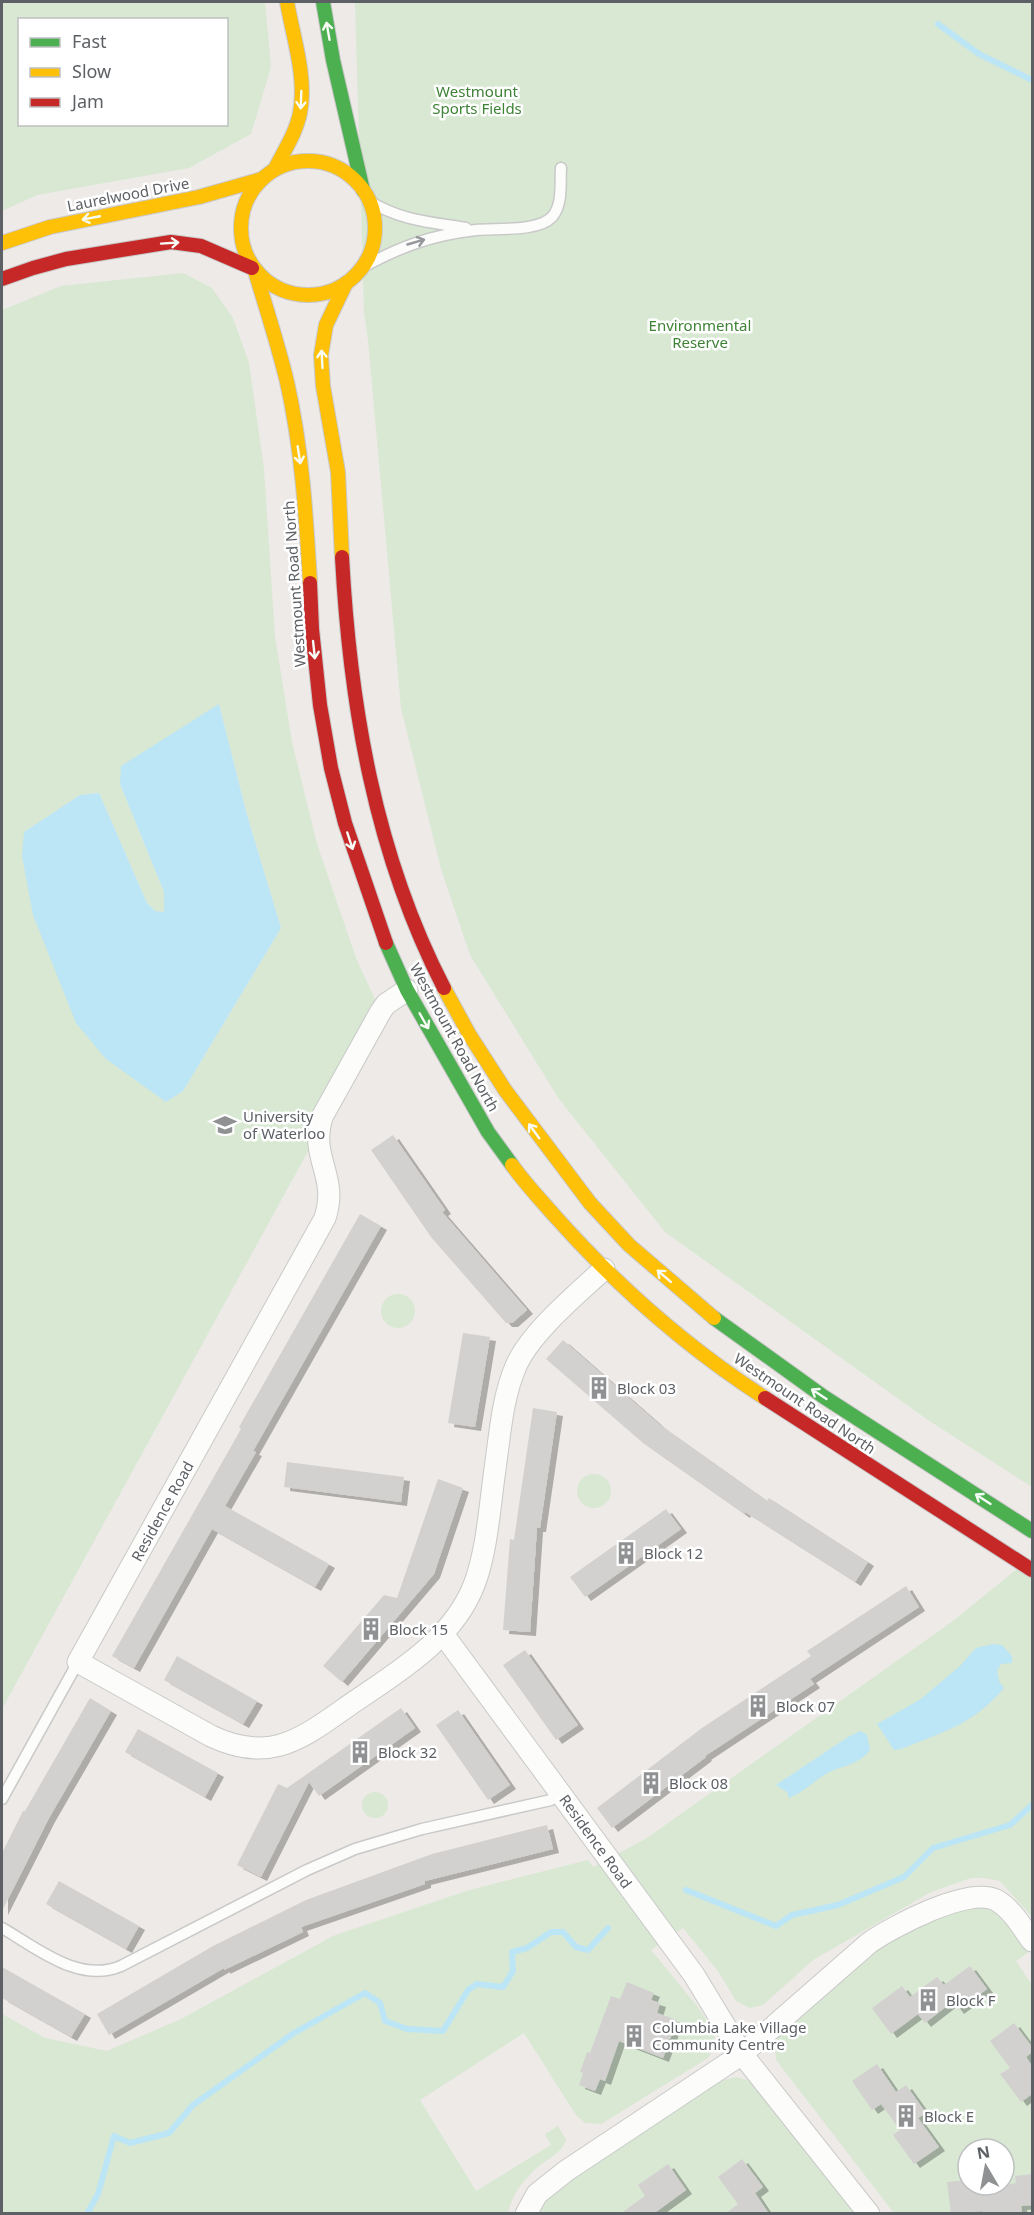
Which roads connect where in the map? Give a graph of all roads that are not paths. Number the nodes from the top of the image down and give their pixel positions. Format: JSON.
{"nodes":[{"id":1,"x":287,"y":2,"type":"edge"},
{"id":2,"x":323,"y":2,"type":"edge"},
{"id":3,"x":561,"y":168,"type":"dead end"},
{"id":4,"x":275,"y":169,"type":"junction"},
{"id":5,"x":262,"y":179,"type":"junction"},
{"id":6,"x":366,"y":195,"type":"junction"},
{"id":7,"x":475,"y":230,"type":"junction"},
{"id":8,"x":2,"y":243,"type":"edge"},
{"id":9,"x":363,"y":267,"type":"junction"},
{"id":10,"x":254,"y":269,"type":"junction"},
{"id":11,"x":2,"y":279,"type":"edge"},
{"id":12,"x":346,"y":284,"type":"junction"},
{"id":13,"x":407,"y":990,"type":"junction"},
{"id":14,"x":604,"y":1269,"type":"junction"},
{"id":15,"x":1032,"y":1531,"type":"edge"},
{"id":16,"x":1032,"y":1570,"type":"edge"},
{"id":17,"x":443,"y":1634,"type":"junction"},
{"id":18,"x":78,"y":1662,"type":"junction"},
{"id":19,"x":561,"y":1793,"type":"junction"},
{"id":20,"x":2,"y":1799,"type":"edge"},
{"id":21,"x":2,"y":1928,"type":"edge"},
{"id":22,"x":1032,"y":1941,"type":"edge"},
{"id":23,"x":742,"y":2054,"type":"junction"},
{"id":24,"x":526,"y":2214,"type":"edge"},
{"id":25,"x":868,"y":2214,"type":"edge"}],
"edges":[{"from":1,"to":4,"type":"main road","one_way":true},
{"from":6,"to":2,"type":"main road","one_way":true},
{"from":3,"to":7,"type":"lane"},
{"from":4,"to":5,"type":"main road"},
{"from":4,"to":6,"type":"main road"},
{"from":5,"to":8,"type":"main road","name":"Laurelwood Drive","one_way":true},
{"from":5,"to":10,"type":"main road"},
{"from":6,"to":7,"type":"lane"},
{"from":6,"to":9,"type":"main road"},
{"from":9,"to":7,"type":"lane","one_way":true},
{"from":9,"to":12,"type":"main road"},
{"from":11,"to":10,"type":"main road","one_way":true},
{"from":10,"to":12,"type":"main road"},
{"from":10,"to":13,"type":"main road","name":"Westmount Road North","one_way":true},
{"from":15,"to":12,"type":"main road","name":"Westmount Road North","one_way":true},
{"from":13,"to":14,"type":"main road","name":"Westmount Road North","one_way":true},
{"from":13,"to":18,"type":"street","name":"Residence Road"},
{"from":14,"to":16,"type":"main road","name":"Westmount Road North"},
{"from":14,"to":17,"type":"street"},
{"from":17,"to":18,"type":"street"},
{"from":17,"to":19,"type":"street","name":"Residence Road"},
{"from":18,"to":20,"type":"lane"},
{"from":19,"to":21,"type":"lane"},
{"from":19,"to":23,"type":"street","name":"Residence Road"},
{"from":22,"to":23,"type":"street"},
{"from":23,"to":24,"type":"street"},
{"from":23,"to":25,"type":"street","name":"Residence Road"}]}
